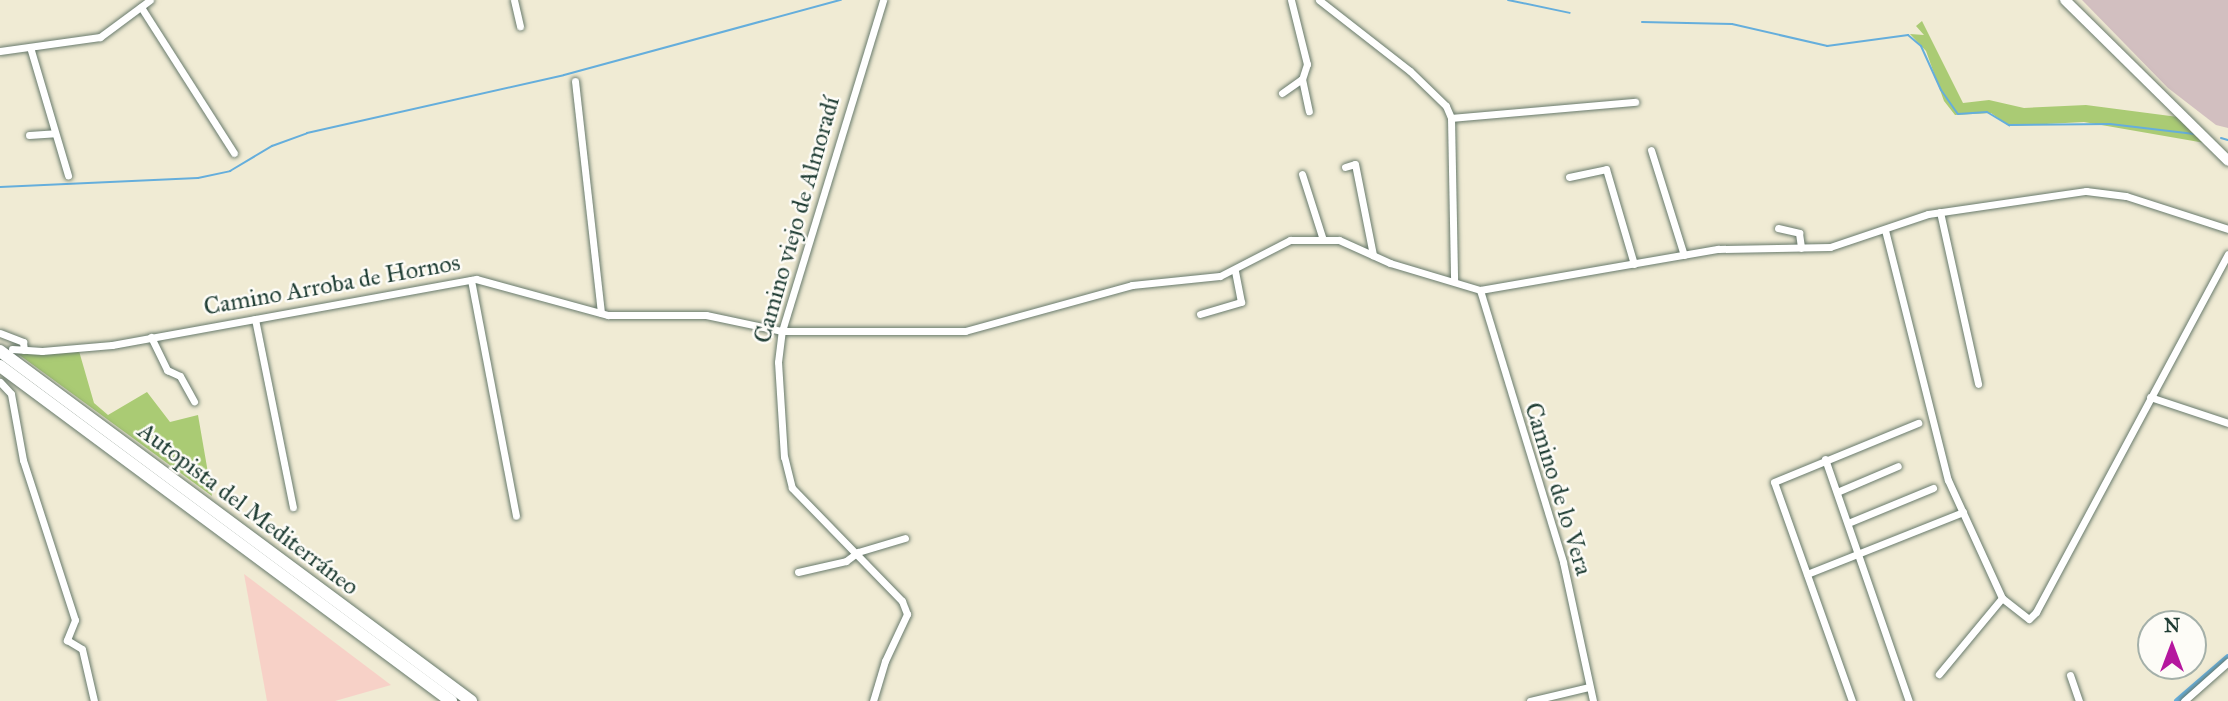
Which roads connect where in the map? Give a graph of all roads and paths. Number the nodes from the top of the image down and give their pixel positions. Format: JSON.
{"nodes":[{"id":1,"x":149,"y":0,"type":"edge"},
{"id":2,"x":514,"y":0,"type":"edge"},
{"id":3,"x":883,"y":0,"type":"edge"},
{"id":4,"x":1290,"y":0,"type":"edge"},
{"id":5,"x":1319,"y":0,"type":"edge"},
{"id":6,"x":2065,"y":0,"type":"edge"},
{"id":7,"x":141,"y":7,"type":"junction"},
{"id":8,"x":520,"y":26,"type":"dead end"},
{"id":9,"x":30,"y":47,"type":"junction"},
{"id":10,"x":0,"y":51,"type":"edge"},
{"id":11,"x":1302,"y":79,"type":"junction"},
{"id":12,"x":575,"y":81,"type":"dead end"},
{"id":13,"x":1282,"y":93,"type":"dead end"},
{"id":14,"x":1635,"y":102,"type":"dead end"},
{"id":15,"x":1309,"y":111,"type":"dead end"},
{"id":16,"x":1451,"y":118,"type":"junction"},
{"id":17,"x":55,"y":133,"type":"junction"},
{"id":18,"x":29,"y":135,"type":"dead end"},
{"id":19,"x":1651,"y":150,"type":"dead end"},
{"id":20,"x":234,"y":153,"type":"dead end"},
{"id":21,"x":2228,"y":161,"type":"edge"},
{"id":22,"x":1345,"y":167,"type":"dead end"},
{"id":23,"x":1302,"y":174,"type":"dead end"},
{"id":24,"x":68,"y":175,"type":"dead end"},
{"id":25,"x":1569,"y":177,"type":"dead end"},
{"id":26,"x":1940,"y":212,"type":"junction"},
{"id":27,"x":1778,"y":228,"type":"dead end"},
{"id":28,"x":2228,"y":229,"type":"edge"},
{"id":29,"x":1885,"y":230,"type":"junction"},
{"id":30,"x":1323,"y":240,"type":"junction"},
{"id":31,"x":1801,"y":248,"type":"junction"},
{"id":32,"x":2228,"y":254,"type":"edge"},
{"id":33,"x":1373,"y":255,"type":"junction"},
{"id":34,"x":1685,"y":255,"type":"junction"},
{"id":35,"x":1634,"y":264,"type":"junction"},
{"id":36,"x":1235,"y":270,"type":"junction"},
{"id":37,"x":471,"y":280,"type":"junction"},
{"id":38,"x":1454,"y":281,"type":"junction"},
{"id":39,"x":1480,"y":290,"type":"junction"},
{"id":40,"x":601,"y":313,"type":"junction"},
{"id":41,"x":1200,"y":314,"type":"dead end"},
{"id":42,"x":255,"y":319,"type":"junction"},
{"id":43,"x":782,"y":331,"type":"junction"},
{"id":44,"x":0,"y":333,"type":"edge"},
{"id":45,"x":151,"y":337,"type":"junction"},
{"id":46,"x":6,"y":350,"type":"edge"},
{"id":47,"x":24,"y":350,"type":"junction"},
{"id":48,"x":0,"y":366,"type":"edge"},
{"id":49,"x":0,"y":382,"type":"edge"},
{"id":50,"x":1978,"y":384,"type":"dead end"},
{"id":51,"x":2150,"y":397,"type":"junction"},
{"id":52,"x":194,"y":401,"type":"dead end"},
{"id":53,"x":1918,"y":423,"type":"dead end"},
{"id":54,"x":2228,"y":423,"type":"edge"},
{"id":55,"x":1825,"y":458,"type":"junction"},
{"id":56,"x":1898,"y":466,"type":"dead end"},
{"id":57,"x":1933,"y":488,"type":"dead end"},
{"id":58,"x":1837,"y":492,"type":"junction"},
{"id":59,"x":293,"y":507,"type":"dead end"},
{"id":60,"x":1962,"y":512,"type":"junction"},
{"id":61,"x":516,"y":516,"type":"dead end"},
{"id":62,"x":1848,"y":523,"type":"junction"},
{"id":63,"x":905,"y":538,"type":"dead end"},
{"id":64,"x":1858,"y":553,"type":"junction"},
{"id":65,"x":855,"y":554,"type":"junction"},
{"id":66,"x":798,"y":572,"type":"dead end"},
{"id":67,"x":1807,"y":574,"type":"junction"},
{"id":68,"x":2002,"y":598,"type":"junction"},
{"id":69,"x":2228,"y":662,"type":"edge"},
{"id":70,"x":1939,"y":674,"type":"dead end"},
{"id":71,"x":2070,"y":675,"type":"dead end"},
{"id":72,"x":1590,"y":687,"type":"junction"},
{"id":73,"x":94,"y":701,"type":"edge"},
{"id":74,"x":451,"y":701,"type":"edge"},
{"id":75,"x":471,"y":701,"type":"edge"},
{"id":76,"x":873,"y":701,"type":"edge"},
{"id":77,"x":1530,"y":701,"type":"edge"},
{"id":78,"x":1592,"y":701,"type":"edge"},
{"id":79,"x":1852,"y":701,"type":"edge"},
{"id":80,"x":1909,"y":701,"type":"edge"},
{"id":81,"x":2079,"y":701,"type":"edge"},
{"id":82,"x":2184,"y":701,"type":"edge"}],
"edges":[{"from":1,"to":7,"type":"street"},
{"from":2,"to":8,"type":"street"},
{"from":3,"to":43,"type":"street","name":"Camino viejo de Almoradí"},
{"from":4,"to":11,"type":"street"},
{"from":5,"to":16,"type":"street"},
{"from":6,"to":21,"type":"street"},
{"from":7,"to":9,"type":"street"},
{"from":7,"to":20,"type":"street"},
{"from":9,"to":10,"type":"street"},
{"from":9,"to":17,"type":"street"},
{"from":11,"to":13,"type":"street"},
{"from":11,"to":15,"type":"street"},
{"from":12,"to":40,"type":"street"},
{"from":14,"to":16,"type":"street"},
{"from":16,"to":38,"type":"street"},
{"from":17,"to":18,"type":"street"},
{"from":17,"to":24,"type":"street"},
{"from":19,"to":34,"type":"street"},
{"from":22,"to":33,"type":"street"},
{"from":23,"to":30,"type":"street"},
{"from":25,"to":35,"type":"street"},
{"from":26,"to":28,"type":"street","name":"Camino Arroba de Hornos"},
{"from":26,"to":29,"type":"street","name":"Camino Arroba de Hornos"},
{"from":26,"to":50,"type":"street"},
{"from":27,"to":31,"type":"street"},
{"from":29,"to":31,"type":"street","name":"Camino Arroba de Hornos"},
{"from":29,"to":60,"type":"street"},
{"from":30,"to":33,"type":"street","name":"Camino Arroba de Hornos"},
{"from":30,"to":36,"type":"street","name":"Camino Arroba de Hornos"},
{"from":31,"to":34,"type":"street","name":"Camino Arroba de Hornos"},
{"from":32,"to":51,"type":"street"},
{"from":33,"to":38,"type":"street","name":"Camino Arroba de Hornos"},
{"from":34,"to":35,"type":"street","name":"Camino Arroba de Hornos"},
{"from":35,"to":39,"type":"street","name":"Camino Arroba de Hornos"},
{"from":36,"to":41,"type":"street"},
{"from":36,"to":43,"type":"street","name":"Camino Arroba de Hornos"},
{"from":37,"to":40,"type":"street","name":"Camino Arroba de Hornos"},
{"from":37,"to":42,"type":"street","name":"Camino Arroba de Hornos"},
{"from":37,"to":61,"type":"street"},
{"from":38,"to":39,"type":"street","name":"Camino Arroba de Hornos"},
{"from":39,"to":72,"type":"street","name":"Camino de lo Vera"},
{"from":40,"to":43,"type":"street","name":"Camino Arroba de Hornos"},
{"from":42,"to":45,"type":"street","name":"Camino Arroba de Hornos"},
{"from":42,"to":59,"type":"street"},
{"from":43,"to":65,"type":"street","name":"Camino viejo de Almoradí"},
{"from":44,"to":47,"type":"street"},
{"from":45,"to":47,"type":"street","name":"Camino Arroba de Hornos"},
{"from":45,"to":52,"type":"street"},
{"from":46,"to":47,"type":"street","name":"Camino Arroba de Hornos"},
{"from":46,"to":75,"type":"highway","name":"Autopista del Mediterráneo"},
{"from":48,"to":74,"type":"highway","name":"Autopista del Mediterráneo"},
{"from":49,"to":73,"type":"street"},
{"from":51,"to":54,"type":"street"},
{"from":51,"to":68,"type":"street"},
{"from":53,"to":55,"type":"street"},
{"from":55,"to":58,"type":"street"},
{"from":55,"to":67,"type":"street"},
{"from":56,"to":58,"type":"street"},
{"from":57,"to":62,"type":"street"},
{"from":58,"to":62,"type":"street"},
{"from":60,"to":64,"type":"street"},
{"from":60,"to":68,"type":"street"},
{"from":62,"to":64,"type":"street"},
{"from":63,"to":65,"type":"street"},
{"from":64,"to":67,"type":"street"},
{"from":64,"to":80,"type":"street"},
{"from":65,"to":66,"type":"street"},
{"from":65,"to":76,"type":"street","name":"Camino viejo de Almoradí"},
{"from":67,"to":79,"type":"street"},
{"from":68,"to":70,"type":"street"},
{"from":69,"to":82,"type":"street"},
{"from":71,"to":81,"type":"street"},
{"from":72,"to":77,"type":"street"},
{"from":72,"to":78,"type":"street","name":"Camino de lo Vera"}]}
